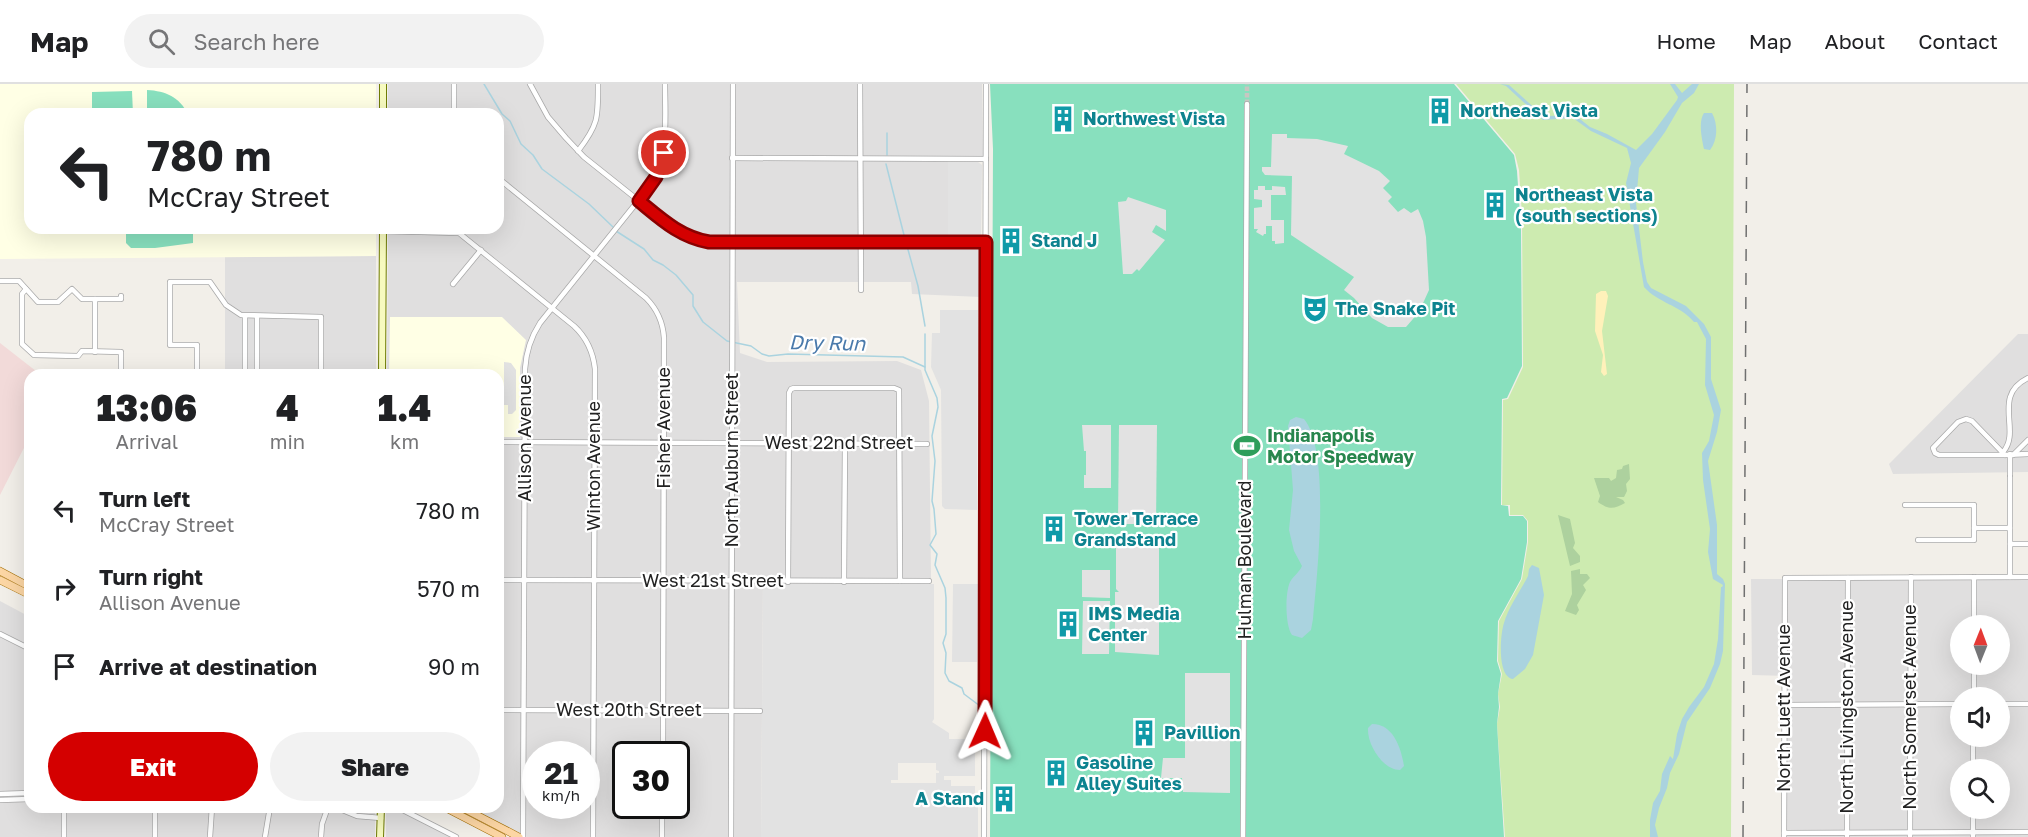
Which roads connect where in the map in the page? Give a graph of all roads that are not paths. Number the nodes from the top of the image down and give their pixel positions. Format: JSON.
{"nodes":[{"id":1,"x":384,"y":84,"type":"edge"},
{"id":2,"x":454,"y":84,"type":"edge"},
{"id":3,"x":530,"y":84,"type":"edge"},
{"id":4,"x":598,"y":84,"type":"edge"},
{"id":5,"x":665,"y":84,"type":"edge"},
{"id":6,"x":733,"y":84,"type":"edge"},
{"id":7,"x":860,"y":84,"type":"edge"},
{"id":8,"x":986,"y":84,"type":"edge"},
{"id":9,"x":1247,"y":104,"type":"tunnel mouth"},
{"id":10,"x":383,"y":108,"type":"edge"},
{"id":11,"x":454,"y":108,"type":"edge"},
{"id":12,"x":578,"y":151,"type":"junction"},
{"id":13,"x":732,"y":158,"type":"junction"},
{"id":14,"x":986,"y":159,"type":"junction"},
{"id":15,"x":860,"y":160,"type":"junction"},
{"id":16,"x":504,"y":183,"type":"edge"},
{"id":17,"x":639,"y":201,"type":"junction"},
{"id":18,"x":383,"y":234,"type":"edge"},
{"id":19,"x":463,"y":234,"type":"edge"},
{"id":20,"x":732,"y":242,"type":"junction"},
{"id":21,"x":986,"y":242,"type":"junction"},
{"id":22,"x":861,"y":243,"type":"junction"},
{"id":23,"x":481,"y":250,"type":"junction"},
{"id":24,"x":594,"y":256,"type":"junction"},
{"id":25,"x":0,"y":281,"type":"edge"},
{"id":26,"x":453,"y":284,"type":"dead end"},
{"id":27,"x":26,"y":289,"type":"junction"},
{"id":28,"x":861,"y":290,"type":"dead end"},
{"id":29,"x":122,"y":296,"type":"dead end"},
{"id":30,"x":95,"y":299,"type":"junction"},
{"id":31,"x":552,"y":308,"type":"junction"},
{"id":32,"x":245,"y":316,"type":"junction"},
{"id":33,"x":257,"y":316,"type":"junction"},
{"id":34,"x":95,"y":352,"type":"junction"},
{"id":35,"x":121,"y":369,"type":"edge"},
{"id":36,"x":196,"y":369,"type":"edge"},
{"id":37,"x":245,"y":369,"type":"edge"},
{"id":38,"x":257,"y":369,"type":"edge"},
{"id":39,"x":321,"y":369,"type":"edge"},
{"id":40,"x":382,"y":369,"type":"edge"},
{"id":41,"x":2028,"y":378,"type":"edge"},
{"id":42,"x":2028,"y":440,"type":"edge"},
{"id":43,"x":504,"y":442,"type":"edge"},
{"id":44,"x":525,"y":442,"type":"junction"},
{"id":45,"x":594,"y":442,"type":"junction"},
{"id":46,"x":664,"y":443,"type":"junction"},
{"id":47,"x":733,"y":443,"type":"junction"},
{"id":48,"x":789,"y":443,"type":"junction"},
{"id":49,"x":845,"y":443,"type":"junction"},
{"id":50,"x":901,"y":443,"type":"junction"},
{"id":51,"x":927,"y":444,"type":"dead end"},
{"id":52,"x":2008,"y":454,"type":"junction"},
{"id":53,"x":2028,"y":454,"type":"edge"},
{"id":54,"x":1905,"y":505,"type":"dead end"},
{"id":55,"x":1974,"y":528,"type":"junction"},
{"id":56,"x":2010,"y":528,"type":"junction"},
{"id":57,"x":1918,"y":540,"type":"dead end"},
{"id":58,"x":2010,"y":544,"type":"junction"},
{"id":59,"x":2028,"y":544,"type":"edge"},
{"id":60,"x":0,"y":571,"type":"edge"},
{"id":61,"x":1911,"y":577,"type":"junction"},
{"id":62,"x":1974,"y":577,"type":"junction"},
{"id":63,"x":2010,"y":577,"type":"junction"},
{"id":64,"x":2028,"y":577,"type":"edge"},
{"id":65,"x":1848,"y":578,"type":"junction"},
{"id":66,"x":0,"y":580,"type":"edge"},
{"id":67,"x":504,"y":580,"type":"edge"},
{"id":68,"x":524,"y":580,"type":"junction"},
{"id":69,"x":594,"y":581,"type":"junction"},
{"id":70,"x":663,"y":581,"type":"junction"},
{"id":71,"x":900,"y":581,"type":"junction"},
{"id":72,"x":929,"y":581,"type":"dead end"},
{"id":73,"x":733,"y":582,"type":"junction"},
{"id":74,"x":788,"y":582,"type":"junction"},
{"id":75,"x":844,"y":582,"type":"junction"},
{"id":76,"x":24,"y":584,"type":"edge"},
{"id":77,"x":24,"y":592,"type":"edge"},
{"id":78,"x":1974,"y":615,"type":"edge"},
{"id":79,"x":2,"y":635,"type":"edge"},
{"id":80,"x":0,"y":642,"type":"edge"},
{"id":81,"x":24,"y":646,"type":"edge"},
{"id":82,"x":1950,"y":704,"type":"edge"},
{"id":83,"x":2010,"y":704,"type":"edge"},
{"id":84,"x":2028,"y":704,"type":"edge"},
{"id":85,"x":1785,"y":705,"type":"junction"},
{"id":86,"x":1911,"y":705,"type":"junction"},
{"id":87,"x":1846,"y":706,"type":"junction"},
{"id":88,"x":504,"y":710,"type":"edge"},
{"id":89,"x":524,"y":710,"type":"junction"},
{"id":90,"x":593,"y":710,"type":"junction"},
{"id":91,"x":663,"y":711,"type":"junction"},
{"id":92,"x":732,"y":711,"type":"junction"},
{"id":93,"x":760,"y":711,"type":"dead end"},
{"id":94,"x":663,"y":741,"type":"edge"},
{"id":95,"x":24,"y":793,"type":"edge"},
{"id":96,"x":0,"y":794,"type":"edge"},
{"id":97,"x":24,"y":799,"type":"edge"},
{"id":98,"x":0,"y":800,"type":"edge"},
{"id":99,"x":64,"y":813,"type":"edge"},
{"id":100,"x":155,"y":813,"type":"edge"},
{"id":101,"x":212,"y":813,"type":"edge"},
{"id":102,"x":269,"y":813,"type":"edge"},
{"id":103,"x":326,"y":813,"type":"edge"},
{"id":104,"x":349,"y":813,"type":"edge"},
{"id":105,"x":381,"y":813,"type":"edge"},
{"id":106,"x":409,"y":813,"type":"edge"},
{"id":107,"x":460,"y":813,"type":"edge"},
{"id":108,"x":473,"y":813,"type":"edge"},
{"id":109,"x":381,"y":818,"type":"junction"},
{"id":110,"x":662,"y":819,"type":"edge"},
{"id":111,"x":2028,"y":832,"type":"edge"},
{"id":112,"x":1973,"y":834,"type":"edge"},
{"id":113,"x":1784,"y":835,"type":"edge"},
{"id":114,"x":1847,"y":835,"type":"edge"},
{"id":115,"x":1910,"y":835,"type":"edge"},
{"id":116,"x":64,"y":837,"type":"edge"},
{"id":117,"x":155,"y":837,"type":"edge"},
{"id":118,"x":210,"y":837,"type":"edge"},
{"id":119,"x":266,"y":837,"type":"edge"},
{"id":120,"x":321,"y":837,"type":"edge"},
{"id":121,"x":381,"y":837,"type":"edge"},
{"id":122,"x":456,"y":837,"type":"edge"},
{"id":123,"x":502,"y":837,"type":"edge"},
{"id":124,"x":521,"y":837,"type":"edge"},
{"id":125,"x":593,"y":837,"type":"edge"},
{"id":126,"x":662,"y":837,"type":"edge"},
{"id":127,"x":731,"y":837,"type":"edge"},
{"id":128,"x":984,"y":837,"type":"edge"},
{"id":129,"x":1243,"y":837,"type":"edge"}],
"edges":[{"from":1,"to":10,"type":"main road"},
{"from":2,"to":11,"type":"street"},
{"from":3,"to":12,"type":"street"},
{"from":4,"to":12,"type":"street"},
{"from":5,"to":17,"type":"street","name":"Allison Avenue"},
{"from":6,"to":13,"type":"street","name":"North Auburn Street"},
{"from":7,"to":15,"type":"street"},
{"from":8,"to":14,"type":"street"},
{"from":9,"to":129,"type":"street","name":"Hulman Boulevard"},
{"from":12,"to":17,"type":"street"},
{"from":13,"to":15,"type":"street"},
{"from":13,"to":20,"type":"street","name":"North Auburn Street"},
{"from":14,"to":15,"type":"street"},
{"from":14,"to":21,"type":"street"},
{"from":15,"to":22,"type":"street"},
{"from":16,"to":24,"type":"street","name":"Fisher Avenue"},
{"from":17,"to":20,"type":"street"},
{"from":17,"to":24,"type":"street","name":"Allison Avenue"},
{"from":18,"to":40,"type":"main road"},
{"from":19,"to":23,"type":"street","name":"Winton Avenue"},
{"from":20,"to":22,"type":"street"},
{"from":20,"to":47,"type":"street","name":"North Auburn Street"},
{"from":21,"to":22,"type":"street"},
{"from":21,"to":128,"type":"street"},
{"from":22,"to":28,"type":"street"},
{"from":23,"to":26,"type":"street"},
{"from":23,"to":31,"type":"street","name":"Winton Avenue"},
{"from":24,"to":31,"type":"street","name":"Allison Avenue"},
{"from":24,"to":46,"type":"street","name":"Fisher Avenue"},
{"from":25,"to":27,"type":"street"},
{"from":27,"to":30,"type":"street"},
{"from":27,"to":34,"type":"street"},
{"from":29,"to":30,"type":"street"},
{"from":30,"to":34,"type":"street"},
{"from":31,"to":44,"type":"street","name":"Allison Avenue"},
{"from":31,"to":45,"type":"street","name":"Winton Avenue"},
{"from":32,"to":33,"type":"street"},
{"from":32,"to":36,"type":"street"},
{"from":32,"to":37,"type":"street"},
{"from":33,"to":38,"type":"street"},
{"from":33,"to":39,"type":"street"},
{"from":34,"to":35,"type":"street"},
{"from":41,"to":52,"type":"street"},
{"from":42,"to":52,"type":"street"},
{"from":43,"to":44,"type":"street","name":"West 22nd Street"},
{"from":44,"to":45,"type":"street","name":"West 22nd Street"},
{"from":44,"to":68,"type":"street","name":"Allison Avenue"},
{"from":45,"to":46,"type":"street","name":"West 22nd Street"},
{"from":45,"to":69,"type":"street","name":"Winton Avenue"},
{"from":46,"to":47,"type":"street","name":"West 22nd Street"},
{"from":46,"to":70,"type":"street","name":"Fisher Avenue"},
{"from":47,"to":48,"type":"street","name":"West 22nd Street"},
{"from":47,"to":73,"type":"street","name":"North Auburn Street"},
{"from":48,"to":49,"type":"street","name":"West 22nd Street"},
{"from":48,"to":50,"type":"street"},
{"from":48,"to":74,"type":"street"},
{"from":49,"to":50,"type":"street","name":"West 22nd Street"},
{"from":49,"to":75,"type":"street"},
{"from":50,"to":51,"type":"street","name":"West 22nd Street"},
{"from":50,"to":71,"type":"street"},
{"from":52,"to":52,"type":"street"},
{"from":52,"to":53,"type":"street"},
{"from":52,"to":56,"type":"street"},
{"from":54,"to":55,"type":"street"},
{"from":55,"to":56,"type":"street"},
{"from":55,"to":57,"type":"street"},
{"from":56,"to":58,"type":"street"},
{"from":58,"to":59,"type":"street"},
{"from":58,"to":63,"type":"street"},
{"from":60,"to":76,"type":"main road"},
{"from":61,"to":62,"type":"street"},
{"from":61,"to":65,"type":"street"},
{"from":61,"to":86,"type":"street","name":"North Somerset Avenue"},
{"from":62,"to":63,"type":"street"},
{"from":62,"to":78,"type":"street"},
{"from":63,"to":64,"type":"street"},
{"from":65,"to":85,"type":"street","name":"North Luett Avenue"},
{"from":65,"to":87,"type":"street","name":"North Livingston Avenue"},
{"from":66,"to":77,"type":"main road"},
{"from":67,"to":68,"type":"street","name":"West 21st Street"},
{"from":68,"to":69,"type":"street","name":"West 21st Street"},
{"from":68,"to":89,"type":"street","name":"Allison Avenue"},
{"from":69,"to":70,"type":"street","name":"West 21st Street"},
{"from":69,"to":90,"type":"street","name":"Winton Avenue"},
{"from":70,"to":73,"type":"street","name":"West 21st Street"},
{"from":70,"to":91,"type":"street","name":"Fisher Avenue"},
{"from":71,"to":72,"type":"street","name":"West 21st Street"},
{"from":71,"to":75,"type":"street","name":"West 21st Street"},
{"from":73,"to":74,"type":"street","name":"West 21st Street"},
{"from":73,"to":92,"type":"street","name":"North Auburn Street"},
{"from":74,"to":75,"type":"street","name":"West 21st Street"},
{"from":79,"to":80,"type":"street"},
{"from":79,"to":81,"type":"street"},
{"from":82,"to":86,"type":"street"},
{"from":83,"to":84,"type":"street"},
{"from":85,"to":87,"type":"street"},
{"from":85,"to":113,"type":"street","name":"North Luett Avenue"},
{"from":86,"to":87,"type":"street"},
{"from":86,"to":115,"type":"street","name":"North Somerset Avenue"},
{"from":87,"to":114,"type":"street","name":"North Livingston Avenue"},
{"from":88,"to":89,"type":"street","name":"West 20th Street"},
{"from":89,"to":90,"type":"street","name":"West 20th Street"},
{"from":89,"to":124,"type":"street","name":"Allison Avenue"},
{"from":90,"to":91,"type":"street","name":"West 20th Street"},
{"from":90,"to":125,"type":"street","name":"Winton Avenue"},
{"from":91,"to":92,"type":"street","name":"West 20th Street"},
{"from":91,"to":94,"type":"street","name":"Fisher Avenue"},
{"from":92,"to":93,"type":"street","name":"West 20th Street"},
{"from":92,"to":127,"type":"street","name":"North Auburn Street"},
{"from":95,"to":96,"type":"street"},
{"from":97,"to":98,"type":"street"},
{"from":99,"to":116,"type":"street"},
{"from":100,"to":117,"type":"street"},
{"from":101,"to":118,"type":"street"},
{"from":102,"to":119,"type":"street"},
{"from":103,"to":120,"type":"street"},
{"from":104,"to":109,"type":"street"},
{"from":105,"to":109,"type":"main road"},
{"from":106,"to":122,"type":"street"},
{"from":107,"to":123,"type":"main road"},
{"from":108,"to":124,"type":"main road"},
{"from":109,"to":121,"type":"main road"},
{"from":110,"to":126,"type":"street"},
{"from":111,"to":112,"type":"street"},
{"from":112,"to":115,"type":"street"},
{"from":113,"to":114,"type":"street"},
{"from":114,"to":115,"type":"street"}]}
